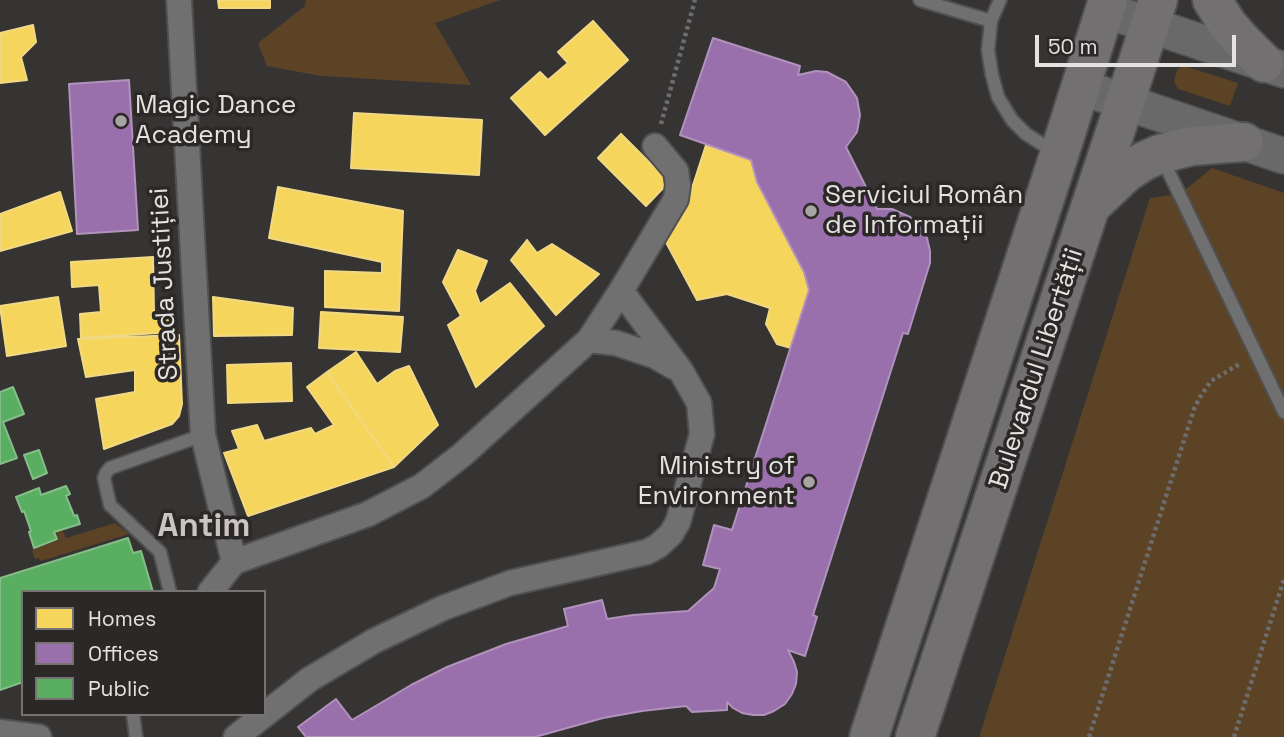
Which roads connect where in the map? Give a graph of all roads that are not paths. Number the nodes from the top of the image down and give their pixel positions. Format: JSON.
{"nodes":[{"id":1,"x":179,"y":0,"type":"edge"},
{"id":2,"x":920,"y":0,"type":"edge"},
{"id":3,"x":1000,"y":0,"type":"edge"},
{"id":4,"x":1212,"y":0,"type":"edge"},
{"id":5,"x":1106,"y":5,"type":"edge"},
{"id":6,"x":1154,"y":12,"type":"edge"},
{"id":7,"x":991,"y":21,"type":"junction"},
{"id":8,"x":1274,"y":66,"type":"edge"},
{"id":9,"x":1081,"y":87,"type":"junction"},
{"id":10,"x":1125,"y":102,"type":"junction"},
{"id":11,"x":1244,"y":142,"type":"junction"},
{"id":12,"x":655,"y":146,"type":"road end"},
{"id":13,"x":1160,"y":154,"type":"junction"},
{"id":14,"x":1059,"y":155,"type":"junction"},
{"id":15,"x":1284,"y":156,"type":"edge"},
{"id":16,"x":1091,"y":206,"type":"junction"},
{"id":17,"x":621,"y":291,"type":"junction"},
{"id":18,"x":589,"y":340,"type":"junction"},
{"id":19,"x":681,"y":371,"type":"junction"},
{"id":20,"x":1284,"y":412,"type":"edge"},
{"id":21,"x":203,"y":435,"type":"junction"},
{"id":22,"x":234,"y":562,"type":"junction"},
{"id":23,"x":170,"y":590,"type":"edge"},
{"id":24,"x":212,"y":590,"type":"edge"},
{"id":25,"x":266,"y":713,"type":"edge"},
{"id":26,"x":134,"y":716,"type":"edge"},
{"id":27,"x":263,"y":716,"type":"edge"},
{"id":28,"x":0,"y":732,"type":"edge"},
{"id":29,"x":39,"y":737,"type":"edge"},
{"id":30,"x":136,"y":737,"type":"edge"},
{"id":31,"x":236,"y":737,"type":"edge"},
{"id":32,"x":869,"y":737,"type":"edge"},
{"id":33,"x":915,"y":737,"type":"edge"}],
"edges":[{"from":1,"to":21,"type":"street","name":"Strada Justiției"},
{"from":2,"to":7,"type":"lane"},
{"from":3,"to":7,"type":"lane"},
{"from":4,"to":8,"type":"main road"},
{"from":5,"to":6,"type":"main road"},
{"from":5,"to":9,"type":"main road","name":"Bulevardul Libertății"},
{"from":6,"to":8,"type":"main road"},
{"from":6,"to":10,"type":"main road","name":"Bulevardul Libertății"},
{"from":7,"to":14,"type":"lane"},
{"from":9,"to":10,"type":"main road"},
{"from":9,"to":14,"type":"main road","name":"Bulevardul Libertății"},
{"from":10,"to":11,"type":"main road"},
{"from":10,"to":16,"type":"main road","name":"Bulevardul Libertății"},
{"from":11,"to":13,"type":"main road"},
{"from":11,"to":15,"type":"main road"},
{"from":12,"to":17,"type":"street"},
{"from":13,"to":16,"type":"main road"},
{"from":13,"to":20,"type":"lane"},
{"from":14,"to":32,"type":"main road","name":"Bulevardul Libertății"},
{"from":16,"to":33,"type":"main road","name":"Bulevardul Libertății"},
{"from":17,"to":18,"type":"street"},
{"from":17,"to":19,"type":"street"},
{"from":18,"to":19,"type":"street"},
{"from":18,"to":22,"type":"street"},
{"from":19,"to":25,"type":"street"},
{"from":21,"to":22,"type":"street","name":"Strada Justiției"},
{"from":21,"to":23,"type":"lane"},
{"from":22,"to":24,"type":"street"},
{"from":26,"to":30,"type":"lane"},
{"from":27,"to":31,"type":"street"},
{"from":28,"to":29,"type":"street"}]}
